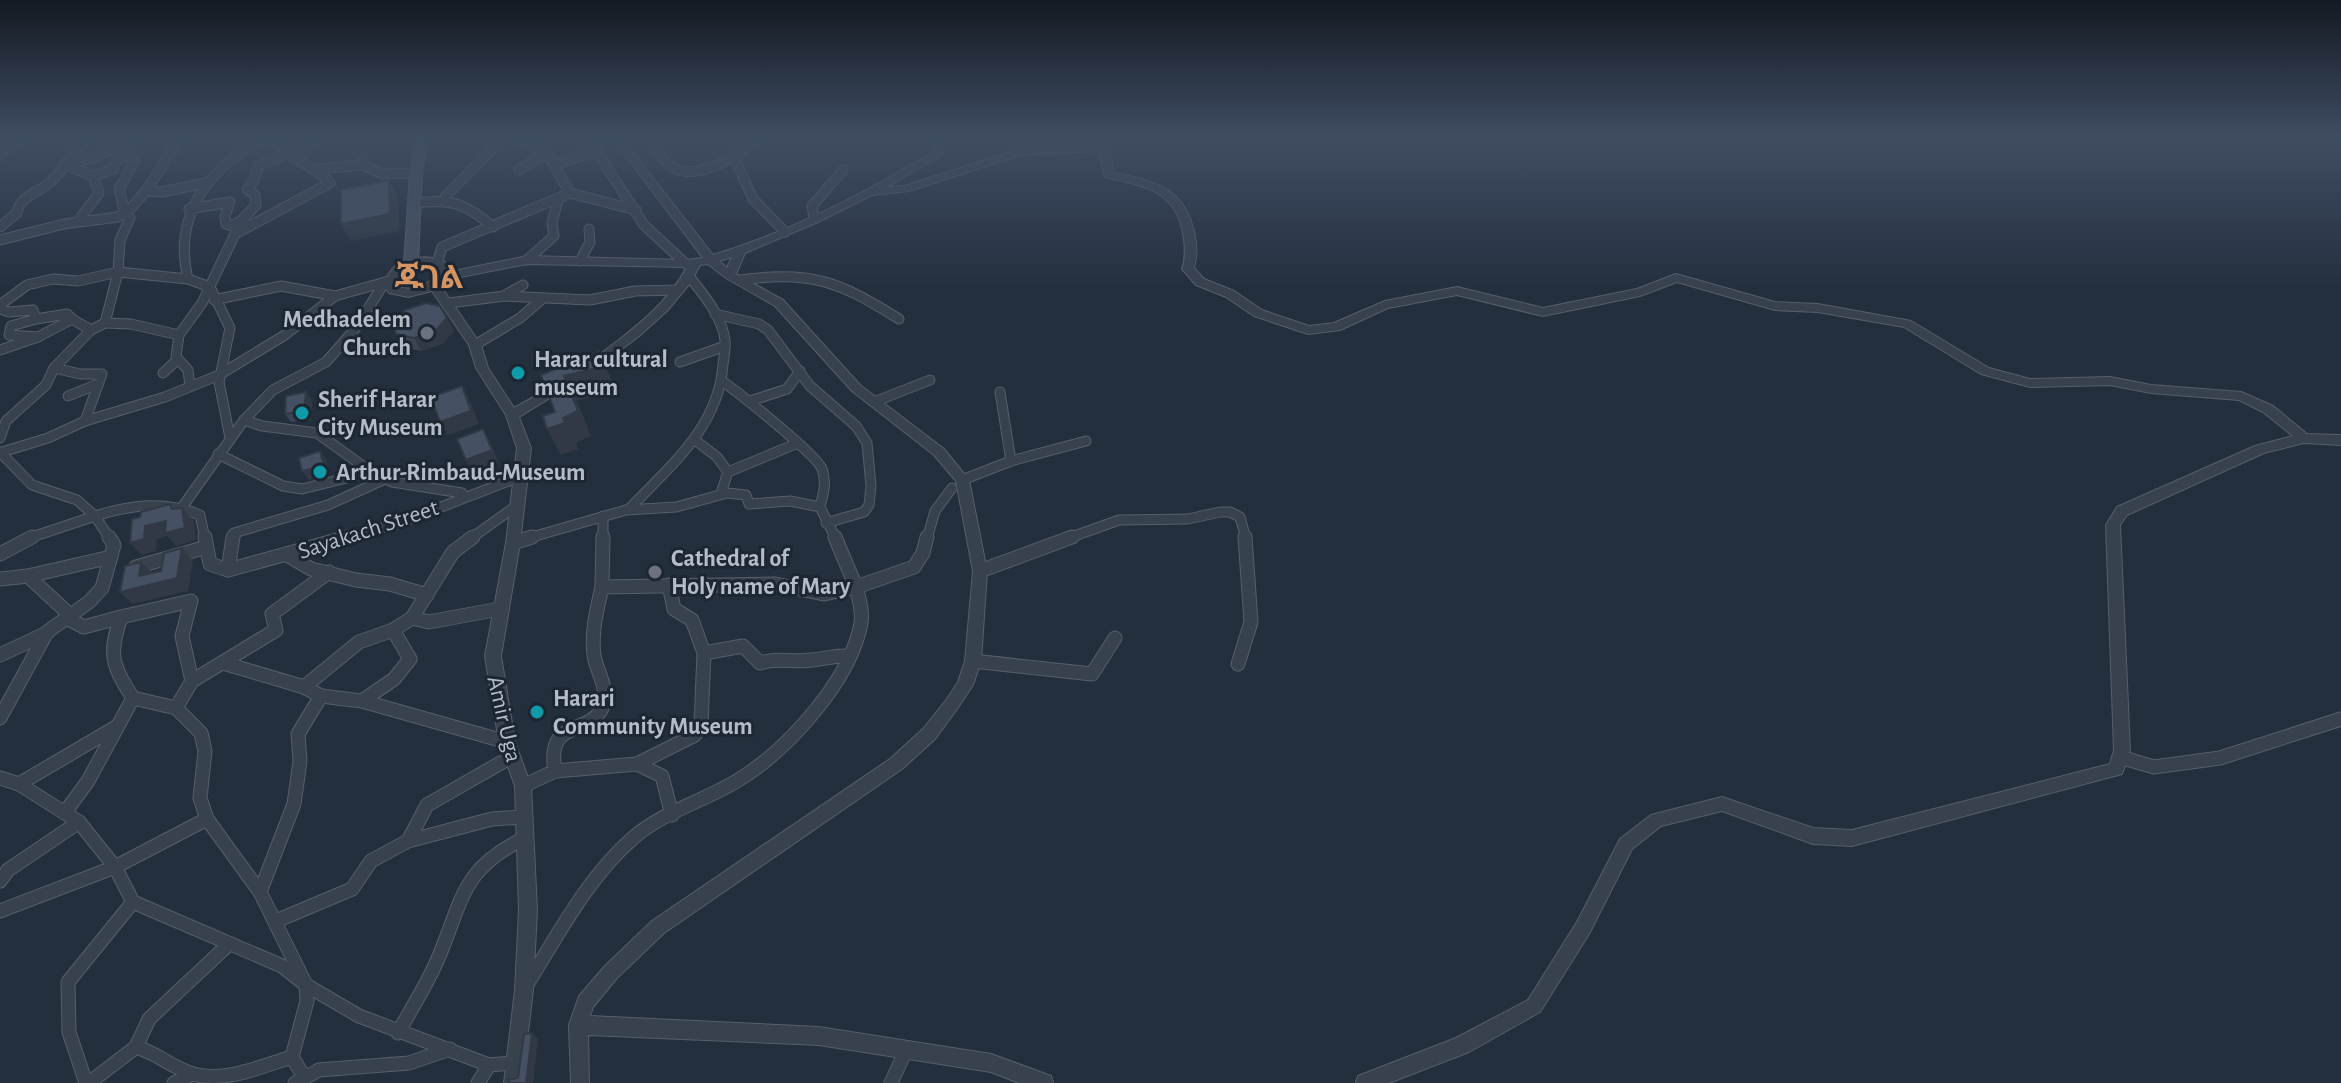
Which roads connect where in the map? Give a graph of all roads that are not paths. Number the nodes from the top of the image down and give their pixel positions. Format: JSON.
{"nodes":[{"id":1,"x":40,"y":189,"type":"edge"},
{"id":2,"x":97,"y":189,"type":"edge"},
{"id":3,"x":119,"y":189,"type":"joint"},
{"id":4,"x":179,"y":189,"type":"edge"},
{"id":5,"x":202,"y":189,"type":"edge"},
{"id":6,"x":247,"y":189,"type":"edge"},
{"id":7,"x":324,"y":189,"type":"edge"},
{"id":8,"x":415,"y":189,"type":"edge"},
{"id":9,"x":453,"y":189,"type":"edge"},
{"id":10,"x":568,"y":189,"type":"edge"},
{"id":11,"x":622,"y":189,"type":"edge"},
{"id":12,"x":656,"y":189,"type":"edge"},
{"id":13,"x":746,"y":189,"type":"edge"},
{"id":14,"x":827,"y":189,"type":"edge"},
{"id":15,"x":875,"y":189,"type":"edge"},
{"id":16,"x":906,"y":189,"type":"edge"},
{"id":17,"x":1159,"y":189,"type":"edge"},
{"id":18,"x":146,"y":191,"type":"joint"},
{"id":19,"x":867,"y":192,"type":"junction"},
{"id":20,"x":99,"y":193,"type":"junction"},
{"id":21,"x":570,"y":193,"type":"junction"},
{"id":22,"x":445,"y":197,"type":"junction"},
{"id":23,"x":558,"y":199,"type":"junction"},
{"id":24,"x":414,"y":204,"type":"junction"},
{"id":25,"x":189,"y":209,"type":"junction"},
{"id":26,"x":636,"y":210,"type":"junction"},
{"id":27,"x":125,"y":214,"type":"junction"},
{"id":28,"x":814,"y":218,"type":"junction"},
{"id":29,"x":78,"y":221,"type":"junction"},
{"id":30,"x":246,"y":223,"type":"junction"},
{"id":31,"x":0,"y":227,"type":"edge"},
{"id":32,"x":493,"y":227,"type":"junction"},
{"id":33,"x":589,"y":229,"type":"dead end"},
{"id":34,"x":785,"y":232,"type":"junction"},
{"id":35,"x":0,"y":240,"type":"edge"},
{"id":36,"x":741,"y":249,"type":"junction"},
{"id":37,"x":527,"y":260,"type":"junction"},
{"id":38,"x":580,"y":261,"type":"junction"},
{"id":39,"x":711,"y":261,"type":"junction"},
{"id":40,"x":411,"y":263,"type":"junction"},
{"id":41,"x":437,"y":263,"type":"junction"},
{"id":42,"x":690,"y":268,"type":"junction"},
{"id":43,"x":118,"y":272,"type":"junction"},
{"id":44,"x":735,"y":278,"type":"junction"},
{"id":45,"x":188,"y":279,"type":"junction"},
{"id":46,"x":387,"y":281,"type":"junction"},
{"id":47,"x":438,"y":281,"type":"junction"},
{"id":48,"x":523,"y":285,"type":"dead end"},
{"id":49,"x":210,"y":287,"type":"junction"},
{"id":50,"x":679,"y":290,"type":"junction"},
{"id":51,"x":335,"y":296,"type":"junction"},
{"id":52,"x":505,"y":296,"type":"junction"},
{"id":53,"x":214,"y":300,"type":"junction"},
{"id":54,"x":541,"y":300,"type":"junction"},
{"id":55,"x":449,"y":303,"type":"junction"},
{"id":56,"x":0,"y":307,"type":"edge"},
{"id":57,"x":715,"y":314,"type":"junction"},
{"id":58,"x":36,"y":319,"type":"junction"},
{"id":59,"x":72,"y":319,"type":"junction"},
{"id":60,"x":899,"y":319,"type":"dead end"},
{"id":61,"x":105,"y":323,"type":"junction"},
{"id":62,"x":91,"y":330,"type":"junction"},
{"id":63,"x":179,"y":335,"type":"junction"},
{"id":64,"x":5,"y":336,"type":"edge"},
{"id":65,"x":38,"y":337,"type":"junction"},
{"id":66,"x":475,"y":345,"type":"junction"},
{"id":67,"x":725,"y":346,"type":"junction"},
{"id":68,"x":0,"y":350,"type":"edge"},
{"id":69,"x":177,"y":360,"type":"junction"},
{"id":70,"x":680,"y":362,"type":"dead end"},
{"id":71,"x":54,"y":368,"type":"junction"},
{"id":72,"x":800,"y":371,"type":"junction"},
{"id":73,"x":163,"y":373,"type":"dead end"},
{"id":74,"x":219,"y":375,"type":"junction"},
{"id":75,"x":930,"y":380,"type":"dead end"},
{"id":76,"x":722,"y":381,"type":"junction"},
{"id":77,"x":98,"y":384,"type":"junction"},
{"id":78,"x":190,"y":386,"type":"junction"},
{"id":79,"x":1000,"y":392,"type":"dead end"},
{"id":80,"x":68,"y":396,"type":"dead end"},
{"id":81,"x":750,"y":401,"type":"junction"},
{"id":82,"x":874,"y":402,"type":"junction"},
{"id":83,"x":512,"y":415,"type":"junction"},
{"id":84,"x":244,"y":420,"type":"junction"},
{"id":85,"x":85,"y":421,"type":"junction"},
{"id":86,"x":0,"y":438,"type":"edge"},
{"id":87,"x":230,"y":438,"type":"junction"},
{"id":88,"x":2304,"y":438,"type":"junction"},
{"id":89,"x":695,"y":440,"type":"junction"},
{"id":90,"x":2341,"y":440,"type":"edge"},
{"id":91,"x":1086,"y":441,"type":"dead end"},
{"id":92,"x":798,"y":443,"type":"junction"},
{"id":93,"x":1,"y":452,"type":"edge"},
{"id":94,"x":218,"y":454,"type":"junction"},
{"id":95,"x":1011,"y":461,"type":"junction"},
{"id":96,"x":12,"y":463,"type":"junction"},
{"id":97,"x":371,"y":472,"type":"junction"},
{"id":98,"x":728,"y":472,"type":"junction"},
{"id":99,"x":0,"y":473,"type":"edge"},
{"id":100,"x":519,"y":477,"type":"junction"},
{"id":101,"x":383,"y":480,"type":"junction"},
{"id":102,"x":957,"y":484,"type":"junction"},
{"id":103,"x":722,"y":490,"type":"junction"},
{"id":104,"x":462,"y":493,"type":"dead end"},
{"id":105,"x":183,"y":506,"type":"junction"},
{"id":106,"x":516,"y":506,"type":"junction"},
{"id":107,"x":820,"y":507,"type":"junction"},
{"id":108,"x":629,"y":509,"type":"junction"},
{"id":109,"x":95,"y":516,"type":"junction"},
{"id":110,"x":603,"y":516,"type":"junction"},
{"id":111,"x":826,"y":523,"type":"junction"},
{"id":112,"x":513,"y":543,"type":"junction"},
{"id":113,"x":203,"y":548,"type":"junction"},
{"id":114,"x":0,"y":554,"type":"edge"},
{"id":115,"x":287,"y":555,"type":"junction"},
{"id":116,"x":111,"y":557,"type":"junction"},
{"id":117,"x":136,"y":567,"type":"edge"},
{"id":118,"x":228,"y":570,"type":"junction"},
{"id":119,"x":980,"y":571,"type":"junction"},
{"id":120,"x":329,"y":572,"type":"junction"},
{"id":121,"x":28,"y":576,"type":"junction"},
{"id":122,"x":0,"y":579,"type":"edge"},
{"id":123,"x":669,"y":585,"type":"junction"},
{"id":124,"x":602,"y":587,"type":"junction"},
{"id":125,"x":856,"y":587,"type":"junction"},
{"id":126,"x":427,"y":595,"type":"junction"},
{"id":127,"x":499,"y":609,"type":"junction"},
{"id":128,"x":68,"y":616,"type":"junction"},
{"id":129,"x":121,"y":617,"type":"junction"},
{"id":130,"x":412,"y":618,"type":"junction"},
{"id":131,"x":393,"y":630,"type":"junction"},
{"id":132,"x":47,"y":632,"type":"junction"},
{"id":133,"x":1115,"y":638,"type":"dead end"},
{"id":134,"x":704,"y":653,"type":"junction"},
{"id":135,"x":0,"y":655,"type":"edge"},
{"id":136,"x":849,"y":656,"type":"junction"},
{"id":137,"x":973,"y":661,"type":"junction"},
{"id":138,"x":223,"y":663,"type":"junction"},
{"id":139,"x":1238,"y":664,"type":"dead end"},
{"id":140,"x":192,"y":681,"type":"junction"},
{"id":141,"x":304,"y":687,"type":"junction"},
{"id":142,"x":321,"y":696,"type":"junction"},
{"id":143,"x":133,"y":698,"type":"junction"},
{"id":144,"x":362,"y":701,"type":"junction"},
{"id":145,"x":176,"y":708,"type":"junction"},
{"id":146,"x":0,"y":718,"type":"edge"},
{"id":147,"x":2341,"y":719,"type":"edge"},
{"id":148,"x":116,"y":727,"type":"junction"},
{"id":149,"x":509,"y":749,"type":"junction"},
{"id":150,"x":2120,"y":757,"type":"junction"},
{"id":151,"x":637,"y":764,"type":"junction"},
{"id":152,"x":555,"y":771,"type":"junction"},
{"id":153,"x":0,"y":778,"type":"edge"},
{"id":154,"x":19,"y":784,"type":"junction"},
{"id":155,"x":523,"y":786,"type":"junction"},
{"id":156,"x":66,"y":811,"type":"junction"},
{"id":157,"x":672,"y":815,"type":"junction"},
{"id":158,"x":523,"y":817,"type":"junction"},
{"id":159,"x":207,"y":819,"type":"junction"},
{"id":160,"x":79,"y":822,"type":"junction"},
{"id":161,"x":525,"y":838,"type":"junction"},
{"id":162,"x":408,"y":841,"type":"junction"},
{"id":163,"x":115,"y":867,"type":"junction"},
{"id":164,"x":0,"y":881,"type":"edge"},
{"id":165,"x":260,"y":892,"type":"junction"},
{"id":166,"x":133,"y":902,"type":"junction"},
{"id":167,"x":0,"y":911,"type":"edge"},
{"id":168,"x":276,"y":921,"type":"junction"},
{"id":169,"x":229,"y":944,"type":"junction"},
{"id":170,"x":306,"y":985,"type":"junction"},
{"id":171,"x":524,"y":990,"type":"junction"},
{"id":172,"x":578,"y":1025,"type":"junction"},
{"id":173,"x":398,"y":1033,"type":"junction"},
{"id":174,"x":136,"y":1047,"type":"junction"},
{"id":175,"x":450,"y":1049,"type":"junction"},
{"id":176,"x":906,"y":1050,"type":"junction"},
{"id":177,"x":292,"y":1057,"type":"junction"},
{"id":178,"x":513,"y":1063,"type":"junction"},
{"id":179,"x":489,"y":1065,"type":"junction"},
{"id":180,"x":193,"y":1074,"type":"junction"},
{"id":181,"x":299,"y":1079,"type":"edge"},
{"id":182,"x":87,"y":1083,"type":"edge"},
{"id":183,"x":174,"y":1083,"type":"edge"},
{"id":184,"x":478,"y":1083,"type":"edge"},
{"id":185,"x":513,"y":1083,"type":"edge"},
{"id":186,"x":580,"y":1083,"type":"edge"},
{"id":187,"x":891,"y":1083,"type":"edge"},
{"id":188,"x":1044,"y":1083,"type":"edge"},
{"id":189,"x":1365,"y":1083,"type":"edge"}],
"edges":[{"from":1,"to":31,"type":"street"},
{"from":2,"to":20,"type":"street"},
{"from":3,"to":20,"type":"street"},
{"from":3,"to":27,"type":"street"},
{"from":4,"to":18,"type":"street"},
{"from":5,"to":25,"type":"street"},
{"from":6,"to":30,"type":"street"},
{"from":7,"to":30,"type":"street"},
{"from":8,"to":24,"type":"main road"},
{"from":9,"to":22,"type":"street"},
{"from":10,"to":21,"type":"street"},
{"from":11,"to":26,"type":"street"},
{"from":12,"to":39,"type":"street"},
{"from":13,"to":34,"type":"street"},
{"from":14,"to":28,"type":"street"},
{"from":15,"to":19,"type":"street"},
{"from":16,"to":19,"type":"street"},
{"from":17,"to":88,"type":"street"},
{"from":18,"to":27,"type":"street"},
{"from":19,"to":28,"type":"street"},
{"from":20,"to":29,"type":"street"},
{"from":21,"to":23,"type":"street"},
{"from":21,"to":26,"type":"street"},
{"from":22,"to":24,"type":"street"},
{"from":22,"to":32,"type":"street"},
{"from":23,"to":32,"type":"street"},
{"from":23,"to":37,"type":"street"},
{"from":24,"to":40,"type":"main road"},
{"from":25,"to":30,"type":"street"},
{"from":25,"to":45,"type":"street"},
{"from":26,"to":42,"type":"street"},
{"from":27,"to":29,"type":"street"},
{"from":27,"to":43,"type":"street"},
{"from":28,"to":34,"type":"street"},
{"from":29,"to":35,"type":"street"},
{"from":30,"to":49,"type":"street"},
{"from":32,"to":41,"type":"street"},
{"from":33,"to":38,"type":"street"},
{"from":34,"to":36,"type":"street"},
{"from":36,"to":39,"type":"street"},
{"from":36,"to":44,"type":"street"},
{"from":37,"to":38,"type":"street"},
{"from":37,"to":47,"type":"street"},
{"from":38,"to":42,"type":"street"},
{"from":39,"to":42,"type":"street"},
{"from":39,"to":44,"type":"street"},
{"from":40,"to":41,"type":"street"},
{"from":40,"to":46,"type":"street"},
{"from":41,"to":47,"type":"street"},
{"from":42,"to":50,"type":"street"},
{"from":42,"to":57,"type":"street"},
{"from":43,"to":45,"type":"street"},
{"from":43,"to":56,"type":"street"},
{"from":43,"to":61,"type":"street"},
{"from":44,"to":60,"type":"street"},
{"from":44,"to":82,"type":"street"},
{"from":45,"to":49,"type":"street"},
{"from":46,"to":47,"type":"street"},
{"from":46,"to":51,"type":"street"},
{"from":46,"to":84,"type":"street"},
{"from":47,"to":55,"type":"street","name":"Amir Uga"},
{"from":48,"to":52,"type":"street"},
{"from":49,"to":53,"type":"street"},
{"from":49,"to":63,"type":"street"},
{"from":50,"to":54,"type":"street"},
{"from":50,"to":83,"type":"street"},
{"from":51,"to":53,"type":"street"},
{"from":51,"to":74,"type":"street"},
{"from":52,"to":54,"type":"street"},
{"from":52,"to":55,"type":"street"},
{"from":53,"to":74,"type":"street"},
{"from":54,"to":66,"type":"street"},
{"from":55,"to":66,"type":"street","name":"Amir Uga"},
{"from":56,"to":58,"type":"street"},
{"from":57,"to":67,"type":"street"},
{"from":57,"to":72,"type":"street"},
{"from":58,"to":59,"type":"street"},
{"from":58,"to":64,"type":"street"},
{"from":59,"to":62,"type":"street"},
{"from":59,"to":65,"type":"street"},
{"from":61,"to":62,"type":"street"},
{"from":61,"to":63,"type":"street"},
{"from":62,"to":71,"type":"street"},
{"from":63,"to":69,"type":"street"},
{"from":64,"to":65,"type":"street"},
{"from":65,"to":68,"type":"street"},
{"from":66,"to":83,"type":"street","name":"Amir Uga"},
{"from":67,"to":70,"type":"street"},
{"from":67,"to":76,"type":"street"},
{"from":69,"to":73,"type":"street"},
{"from":69,"to":78,"type":"street"},
{"from":71,"to":77,"type":"street"},
{"from":71,"to":86,"type":"street"},
{"from":72,"to":81,"type":"street"},
{"from":72,"to":111,"type":"street"},
{"from":74,"to":78,"type":"street"},
{"from":74,"to":87,"type":"street"},
{"from":75,"to":82,"type":"street"},
{"from":76,"to":81,"type":"street"},
{"from":76,"to":89,"type":"street"},
{"from":77,"to":80,"type":"street"},
{"from":77,"to":85,"type":"street"},
{"from":78,"to":85,"type":"street"},
{"from":79,"to":95,"type":"street"},
{"from":81,"to":92,"type":"street"},
{"from":82,"to":102,"type":"street"},
{"from":83,"to":100,"type":"street","name":"Amir Uga"},
{"from":84,"to":87,"type":"street"},
{"from":84,"to":97,"type":"street"},
{"from":85,"to":93,"type":"street"},
{"from":87,"to":94,"type":"street"},
{"from":88,"to":90,"type":"street"},
{"from":88,"to":150,"type":"street"},
{"from":89,"to":98,"type":"street"},
{"from":89,"to":108,"type":"street"},
{"from":91,"to":95,"type":"street"},
{"from":92,"to":98,"type":"street"},
{"from":92,"to":107,"type":"street"},
{"from":93,"to":96,"type":"street"},
{"from":94,"to":97,"type":"street"},
{"from":94,"to":105,"type":"street"},
{"from":95,"to":102,"type":"street"},
{"from":96,"to":99,"type":"street"},
{"from":96,"to":109,"type":"street"},
{"from":97,"to":101,"type":"street"},
{"from":98,"to":103,"type":"street"},
{"from":100,"to":106,"type":"street","name":"Amir Uga"},
{"from":100,"to":115,"type":"street","name":"Sayakach Street"},
{"from":101,"to":104,"type":"street"},
{"from":101,"to":118,"type":"street"},
{"from":102,"to":119,"type":"street"},
{"from":102,"to":125,"type":"street"},
{"from":103,"to":107,"type":"street"},
{"from":103,"to":108,"type":"street"},
{"from":105,"to":109,"type":"street"},
{"from":105,"to":113,"type":"street"},
{"from":106,"to":112,"type":"street","name":"Amir Uga"},
{"from":106,"to":126,"type":"street"},
{"from":107,"to":111,"type":"street"},
{"from":108,"to":110,"type":"street"},
{"from":109,"to":114,"type":"street"},
{"from":109,"to":116,"type":"street"},
{"from":110,"to":112,"type":"street"},
{"from":110,"to":124,"type":"street"},
{"from":111,"to":125,"type":"street"},
{"from":112,"to":127,"type":"street","name":"Amir Uga"},
{"from":113,"to":117,"type":"street"},
{"from":113,"to":118,"type":"street","name":"Sayakach Street"},
{"from":115,"to":118,"type":"street","name":"Sayakach Street"},
{"from":115,"to":120,"type":"street"},
{"from":116,"to":121,"type":"street"},
{"from":116,"to":128,"type":"street"},
{"from":119,"to":137,"type":"street"},
{"from":119,"to":139,"type":"street"},
{"from":120,"to":126,"type":"street"},
{"from":120,"to":138,"type":"street"},
{"from":121,"to":122,"type":"street"},
{"from":121,"to":128,"type":"street"},
{"from":123,"to":124,"type":"street"},
{"from":123,"to":125,"type":"street"},
{"from":123,"to":134,"type":"street"},
{"from":124,"to":152,"type":"street"},
{"from":125,"to":136,"type":"street"},
{"from":126,"to":130,"type":"street"},
{"from":127,"to":130,"type":"street"},
{"from":127,"to":149,"type":"street","name":"Amir Uga"},
{"from":128,"to":129,"type":"street"},
{"from":128,"to":132,"type":"street"},
{"from":129,"to":140,"type":"street"},
{"from":129,"to":143,"type":"street"},
{"from":130,"to":131,"type":"street"},
{"from":131,"to":141,"type":"street"},
{"from":131,"to":144,"type":"street"},
{"from":132,"to":135,"type":"street"},
{"from":132,"to":146,"type":"street"},
{"from":133,"to":137,"type":"street"},
{"from":134,"to":136,"type":"street"},
{"from":134,"to":151,"type":"street"},
{"from":136,"to":157,"type":"street"},
{"from":137,"to":172,"type":"street"},
{"from":138,"to":140,"type":"street"},
{"from":138,"to":141,"type":"street"},
{"from":140,"to":145,"type":"street"},
{"from":141,"to":142,"type":"street"},
{"from":142,"to":144,"type":"street"},
{"from":142,"to":165,"type":"street"},
{"from":143,"to":145,"type":"street"},
{"from":143,"to":148,"type":"street"},
{"from":144,"to":149,"type":"street"},
{"from":145,"to":159,"type":"street"},
{"from":147,"to":150,"type":"street"},
{"from":148,"to":154,"type":"street"},
{"from":148,"to":156,"type":"street"},
{"from":149,"to":155,"type":"street","name":"Amir Uga"},
{"from":149,"to":162,"type":"street"},
{"from":150,"to":189,"type":"street"},
{"from":151,"to":152,"type":"street"},
{"from":151,"to":157,"type":"street"},
{"from":152,"to":155,"type":"street"},
{"from":153,"to":154,"type":"street"},
{"from":154,"to":156,"type":"street"},
{"from":155,"to":158,"type":"street","name":"Amir Uga"},
{"from":156,"to":160,"type":"street"},
{"from":157,"to":171,"type":"street"},
{"from":158,"to":161,"type":"street","name":"Amir Uga"},
{"from":158,"to":162,"type":"street"},
{"from":159,"to":163,"type":"street"},
{"from":159,"to":165,"type":"street"},
{"from":160,"to":163,"type":"street"},
{"from":160,"to":164,"type":"street"},
{"from":161,"to":171,"type":"street","name":"Amir Uga"},
{"from":161,"to":173,"type":"street"},
{"from":162,"to":168,"type":"street"},
{"from":163,"to":166,"type":"street"},
{"from":163,"to":167,"type":"street"},
{"from":165,"to":168,"type":"street"},
{"from":166,"to":169,"type":"street"},
{"from":166,"to":182,"type":"street"},
{"from":168,"to":170,"type":"street"},
{"from":169,"to":170,"type":"street"},
{"from":169,"to":174,"type":"street"},
{"from":170,"to":173,"type":"street"},
{"from":170,"to":177,"type":"street"},
{"from":171,"to":178,"type":"street","name":"Amir Uga"},
{"from":172,"to":176,"type":"street"},
{"from":172,"to":186,"type":"street"},
{"from":173,"to":175,"type":"street"},
{"from":174,"to":180,"type":"street"},
{"from":174,"to":182,"type":"street"},
{"from":175,"to":179,"type":"street"},
{"from":175,"to":181,"type":"street"},
{"from":176,"to":187,"type":"street"},
{"from":176,"to":188,"type":"street"},
{"from":177,"to":180,"type":"street"},
{"from":177,"to":181,"type":"street"},
{"from":178,"to":179,"type":"street"},
{"from":178,"to":185,"type":"street","name":"Amir Uga"},
{"from":179,"to":184,"type":"street"},
{"from":180,"to":183,"type":"street"}]}
